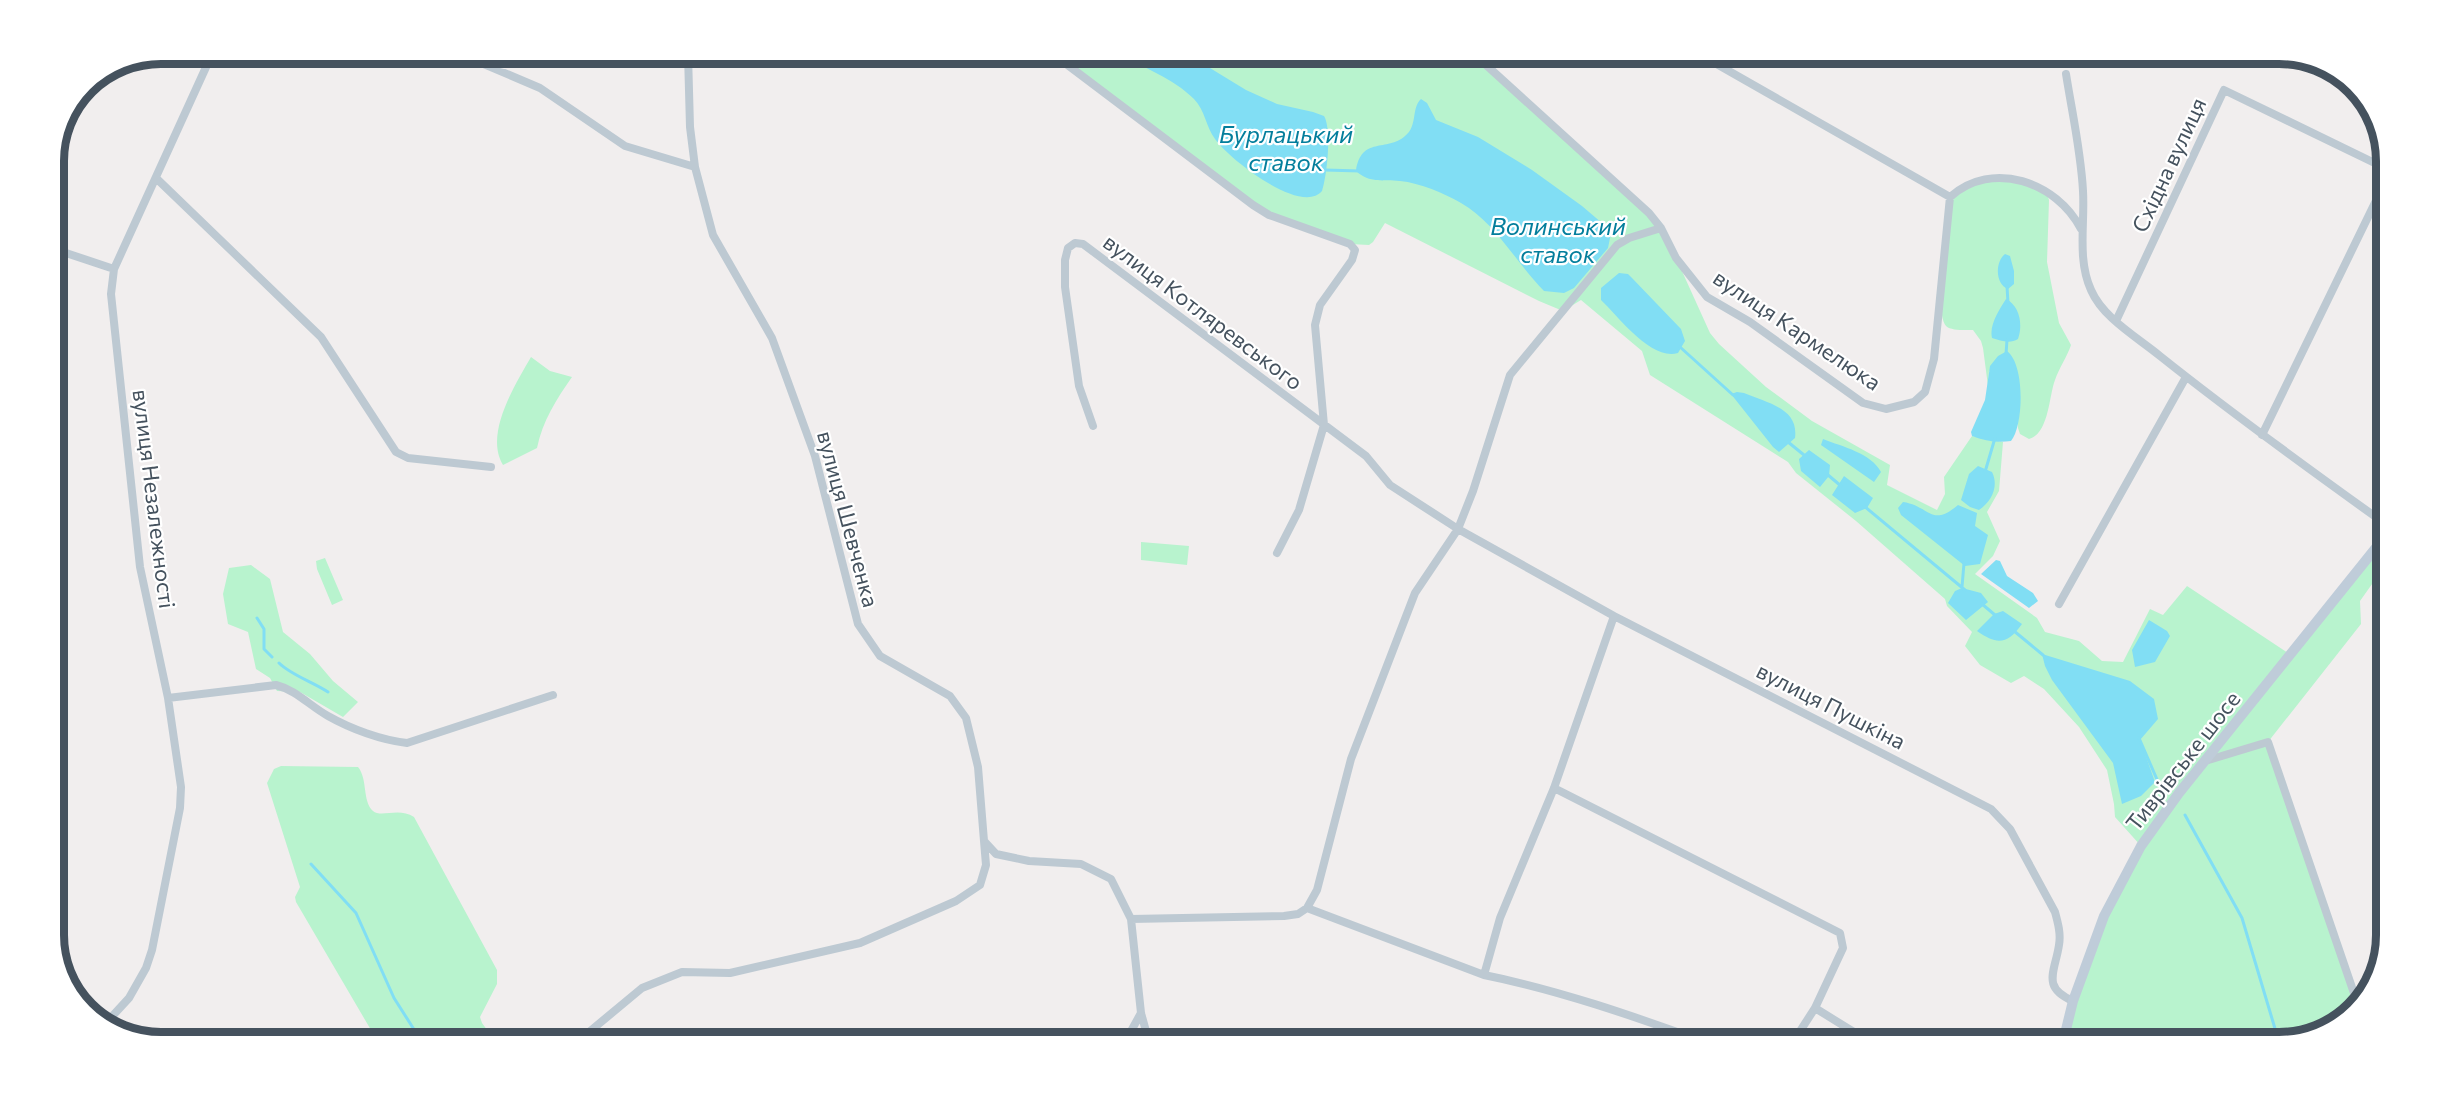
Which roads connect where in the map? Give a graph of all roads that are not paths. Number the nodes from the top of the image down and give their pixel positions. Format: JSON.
{"nodes":[{"id":1,"x":207,"y":64,"type":"edge"},
{"id":2,"x":485,"y":64,"type":"edge"},
{"id":3,"x":504,"y":64,"type":"edge"},
{"id":4,"x":688,"y":64,"type":"edge"},
{"id":5,"x":1066,"y":64,"type":"edge"},
{"id":6,"x":1485,"y":64,"type":"edge"},
{"id":7,"x":1717,"y":64,"type":"edge"},
{"id":8,"x":492,"y":67,"type":"junction"},
{"id":9,"x":2066,"y":74,"type":"dead end"},
{"id":10,"x":2376,"y":164,"type":"edge"},
{"id":11,"x":695,"y":167,"type":"junction"},
{"id":12,"x":156,"y":178,"type":"junction"},
{"id":13,"x":1950,"y":197,"type":"junction"},
{"id":14,"x":2376,"y":201,"type":"edge"},
{"id":15,"x":1661,"y":228,"type":"junction"},
{"id":16,"x":2083,"y":232,"type":"junction"},
{"id":17,"x":65,"y":253,"type":"edge"},
{"id":18,"x":114,"y":270,"type":"junction"},
{"id":19,"x":2116,"y":321,"type":"junction"},
{"id":20,"x":2186,"y":377,"type":"junction"},
{"id":21,"x":1324,"y":425,"type":"junction"},
{"id":22,"x":1093,"y":426,"type":"dead end"},
{"id":23,"x":2262,"y":435,"type":"junction"},
{"id":24,"x":491,"y":467,"type":"dead end"},
{"id":25,"x":2376,"y":517,"type":"edge"},
{"id":26,"x":1458,"y":529,"type":"junction"},
{"id":27,"x":2376,"y":548,"type":"edge"},
{"id":28,"x":1277,"y":553,"type":"dead end"},
{"id":29,"x":2060,"y":604,"type":"dead end"},
{"id":30,"x":1614,"y":616,"type":"junction"},
{"id":31,"x":553,"y":695,"type":"dead end"},
{"id":32,"x":168,"y":698,"type":"junction"},
{"id":33,"x":2204,"y":761,"type":"junction"},
{"id":34,"x":1554,"y":788,"type":"junction"},
{"id":35,"x":984,"y":841,"type":"junction"},
{"id":36,"x":1307,"y":908,"type":"junction"},
{"id":37,"x":1131,"y":920,"type":"junction"},
{"id":38,"x":1484,"y":975,"type":"junction"},
{"id":39,"x":2355,"y":996,"type":"edge"},
{"id":40,"x":2073,"y":1001,"type":"junction"},
{"id":41,"x":1815,"y":1008,"type":"junction"},
{"id":42,"x":1141,"y":1012,"type":"junction"},
{"id":43,"x":111,"y":1018,"type":"edge"},
{"id":44,"x":589,"y":1032,"type":"edge"},
{"id":45,"x":1130,"y":1032,"type":"edge"},
{"id":46,"x":1146,"y":1032,"type":"edge"},
{"id":47,"x":1677,"y":1032,"type":"edge"},
{"id":48,"x":1799,"y":1032,"type":"edge"},
{"id":49,"x":1854,"y":1032,"type":"edge"},
{"id":50,"x":2065,"y":1032,"type":"edge"}],
"edges":[{"from":1,"to":12,"type":"street","name":"вулиця Незалежності"},
{"from":2,"to":8,"type":"street"},
{"from":3,"to":8,"type":"street"},
{"from":4,"to":11,"type":"street","name":"вулиця Шевченка"},
{"from":5,"to":21,"type":"street"},
{"from":6,"to":15,"type":"street","name":"вулиця Кармелюка"},
{"from":7,"to":13,"type":"street"},
{"from":8,"to":11,"type":"street"},
{"from":9,"to":16,"type":"street"},
{"from":10,"to":19,"type":"street","name":"Східна вулиця"},
{"from":11,"to":35,"type":"street","name":"вулиця Шевченка"},
{"from":12,"to":18,"type":"street","name":"вулиця Незалежності"},
{"from":12,"to":24,"type":"street"},
{"from":13,"to":15,"type":"street","name":"вулиця Кармелюка"},
{"from":13,"to":16,"type":"street"},
{"from":14,"to":23,"type":"street"},
{"from":15,"to":26,"type":"street"},
{"from":16,"to":19,"type":"street"},
{"from":17,"to":18,"type":"street"},
{"from":18,"to":32,"type":"street","name":"вулиця Незалежності"},
{"from":19,"to":20,"type":"street"},
{"from":20,"to":23,"type":"street"},
{"from":20,"to":29,"type":"street"},
{"from":21,"to":22,"type":"street","name":"вулиця Котляревського"},
{"from":21,"to":26,"type":"street","name":"вулиця Котляревського"},
{"from":21,"to":28,"type":"street"},
{"from":23,"to":25,"type":"street"},
{"from":26,"to":30,"type":"street","name":"вулиця Пушкіна"},
{"from":26,"to":36,"type":"street"},
{"from":27,"to":33,"type":"main road","name":"Тиврівське шосе"},
{"from":30,"to":34,"type":"street"},
{"from":30,"to":40,"type":"street","name":"вулиця Пушкіна"},
{"from":31,"to":32,"type":"street"},
{"from":32,"to":43,"type":"street","name":"вулиця Незалежності"},
{"from":33,"to":39,"type":"street"},
{"from":33,"to":40,"type":"main road","name":"Тиврівське шосе"},
{"from":34,"to":38,"type":"street"},
{"from":34,"to":41,"type":"street"},
{"from":35,"to":37,"type":"street"},
{"from":35,"to":44,"type":"street","name":"вулиця Шевченка"},
{"from":36,"to":37,"type":"street"},
{"from":36,"to":38,"type":"street"},
{"from":37,"to":42,"type":"street"},
{"from":38,"to":47,"type":"street"},
{"from":40,"to":50,"type":"main road","name":"Тиврівське шосе"},
{"from":41,"to":48,"type":"street"},
{"from":41,"to":49,"type":"street"},
{"from":42,"to":45,"type":"street"},
{"from":42,"to":46,"type":"street"}]}
